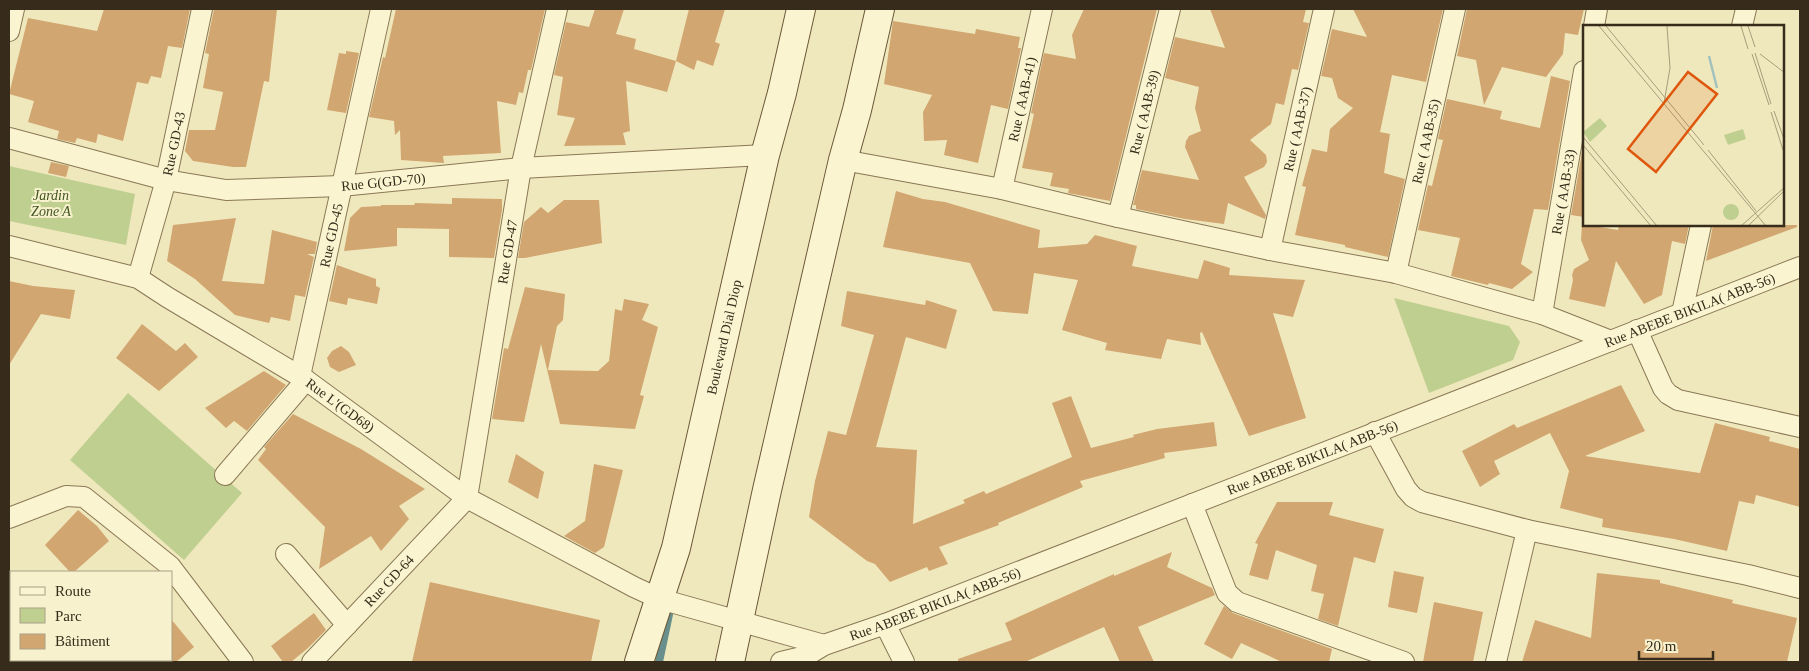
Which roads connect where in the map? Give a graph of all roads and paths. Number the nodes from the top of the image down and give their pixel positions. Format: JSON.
{"nodes":[{"id":1,"x":14,"y":9,"type":"edge"},
{"id":2,"x":202,"y":9,"type":"edge"},
{"id":3,"x":381,"y":9,"type":"edge"},
{"id":4,"x":556,"y":9,"type":"edge"},
{"id":5,"x":800,"y":9,"type":"edge"},
{"id":6,"x":880,"y":9,"type":"edge"},
{"id":7,"x":1042,"y":9,"type":"edge"},
{"id":8,"x":1170,"y":9,"type":"edge"},
{"id":9,"x":1324,"y":9,"type":"edge"},
{"id":10,"x":1455,"y":9,"type":"edge"},
{"id":11,"x":1597,"y":9,"type":"edge"},
{"id":12,"x":1746,"y":9,"type":"edge"},
{"id":13,"x":1594,"y":25,"type":"edge"},
{"id":14,"x":1742,"y":25,"type":"edge"},
{"id":15,"x":9,"y":31,"type":"edge"},
{"id":16,"x":1583,"y":77,"type":"edge"},
{"id":17,"x":9,"y":138,"type":"edge"},
{"id":18,"x":765,"y":155,"type":"junction"},
{"id":19,"x":843,"y":160,"type":"junction"},
{"id":20,"x":521,"y":168,"type":"junction"},
{"id":21,"x":166,"y":180,"type":"junction"},
{"id":22,"x":342,"y":186,"type":"junction"},
{"id":23,"x":1002,"y":189,"type":"junction"},
{"id":24,"x":1118,"y":217,"type":"junction"},
{"id":25,"x":1701,"y":226,"type":"edge"},
{"id":26,"x":9,"y":246,"type":"edge"},
{"id":27,"x":1270,"y":250,"type":"junction"},
{"id":28,"x":1800,"y":267,"type":"edge"},
{"id":29,"x":1396,"y":273,"type":"junction"},
{"id":30,"x":138,"y":278,"type":"junction"},
{"id":31,"x":1682,"y":313,"type":"junction"},
{"id":32,"x":1542,"y":314,"type":"junction"},
{"id":33,"x":1637,"y":330,"type":"junction"},
{"id":34,"x":1611,"y":341,"type":"junction"},
{"id":35,"x":303,"y":378,"type":"junction"},
{"id":36,"x":1800,"y":427,"type":"edge"},
{"id":37,"x":1376,"y":432,"type":"junction"},
{"id":38,"x":225,"y":475,"type":"dead end"},
{"id":39,"x":467,"y":498,"type":"junction"},
{"id":40,"x":1192,"y":504,"type":"junction"},
{"id":41,"x":9,"y":518,"type":"edge"},
{"id":42,"x":1527,"y":530,"type":"junction"},
{"id":43,"x":286,"y":554,"type":"dead end"},
{"id":44,"x":1800,"y":588,"type":"edge"},
{"id":45,"x":660,"y":599,"type":"junction"},
{"id":46,"x":738,"y":621,"type":"junction"},
{"id":47,"x":885,"y":624,"type":"junction"},
{"id":48,"x":347,"y":625,"type":"junction"},
{"id":49,"x":824,"y":645,"type":"junction"},
{"id":50,"x":242,"y":662,"type":"edge"},
{"id":51,"x":312,"y":662,"type":"edge"},
{"id":52,"x":639,"y":662,"type":"edge"},
{"id":53,"x":730,"y":662,"type":"edge"},
{"id":54,"x":780,"y":662,"type":"edge"},
{"id":55,"x":904,"y":662,"type":"edge"},
{"id":56,"x":1404,"y":662,"type":"edge"},
{"id":57,"x":1496,"y":662,"type":"edge"}],
"edges":[{"from":1,"to":15,"type":"street"},
{"from":2,"to":21,"type":"street","name":"Rue GD-43"},
{"from":3,"to":22,"type":"street","name":"Rue GD-45"},
{"from":4,"to":20,"type":"street","name":"Rue GD-47"},
{"from":5,"to":18,"type":"main road","name":"Boulevard Dial Diop"},
{"from":6,"to":19,"type":"main road"},
{"from":7,"to":23,"type":"street","name":"Rue ( AAB-41)"},
{"from":8,"to":24,"type":"street","name":"Rue ( AAB-39)"},
{"from":9,"to":27,"type":"street","name":"Rue ( AAB-37)"},
{"from":10,"to":29,"type":"street","name":"Rue ( AAB-35)"},
{"from":11,"to":13,"type":"street"},
{"from":12,"to":14,"type":"street"},
{"from":16,"to":32,"type":"street","name":"Rue ( AAB-33)"},
{"from":17,"to":21,"type":"street","name":"Rue G(GD-70)"},
{"from":18,"to":20,"type":"street","name":"Rue G(GD-70)"},
{"from":18,"to":45,"type":"main road","name":"Boulevard Dial Diop"},
{"from":19,"to":23,"type":"street"},
{"from":19,"to":46,"type":"main road"},
{"from":20,"to":22,"type":"street","name":"Rue G(GD-70)"},
{"from":20,"to":39,"type":"street","name":"Rue GD-47"},
{"from":21,"to":22,"type":"street","name":"Rue G(GD-70)"},
{"from":21,"to":30,"type":"street","name":"Rue GD-43"},
{"from":22,"to":35,"type":"street","name":"Rue GD-45"},
{"from":23,"to":24,"type":"street"},
{"from":24,"to":27,"type":"street"},
{"from":25,"to":31,"type":"street"},
{"from":26,"to":30,"type":"street","name":"Rue L'(GD68)"},
{"from":27,"to":29,"type":"street"},
{"from":28,"to":31,"type":"street","name":"Rue ABEBE BIKILA( ABB-56)"},
{"from":29,"to":32,"type":"street"},
{"from":30,"to":35,"type":"street","name":"Rue L'(GD68)"},
{"from":31,"to":33,"type":"street","name":"Rue ABEBE BIKILA( ABB-56)"},
{"from":32,"to":34,"type":"street"},
{"from":33,"to":34,"type":"street","name":"Rue ABEBE BIKILA( ABB-56)"},
{"from":33,"to":36,"type":"street"},
{"from":34,"to":37,"type":"street","name":"Rue ABEBE BIKILA( ABB-56)"},
{"from":35,"to":38,"type":"street"},
{"from":35,"to":39,"type":"street","name":"Rue L'(GD68)"},
{"from":37,"to":40,"type":"street","name":"Rue ABEBE BIKILA( ABB-56)"},
{"from":37,"to":42,"type":"street"},
{"from":39,"to":45,"type":"street","name":"Rue L'(GD68)"},
{"from":39,"to":48,"type":"street","name":"Rue GD-64"},
{"from":40,"to":47,"type":"street","name":"Rue ABEBE BIKILA( ABB-56)"},
{"from":40,"to":56,"type":"street"},
{"from":41,"to":50,"type":"street"},
{"from":42,"to":44,"type":"street"},
{"from":42,"to":57,"type":"street"},
{"from":43,"to":48,"type":"street"},
{"from":45,"to":46,"type":"street"},
{"from":45,"to":52,"type":"main road","name":"Boulevard Dial Diop"},
{"from":46,"to":49,"type":"street"},
{"from":46,"to":53,"type":"main road"},
{"from":47,"to":49,"type":"street","name":"Rue ABEBE BIKILA( ABB-56)"},
{"from":47,"to":55,"type":"street"},
{"from":48,"to":51,"type":"street","name":"Rue GD-64"},
{"from":49,"to":54,"type":"street","name":"Rue ABEBE BIKILA( ABB-56)"}]}
